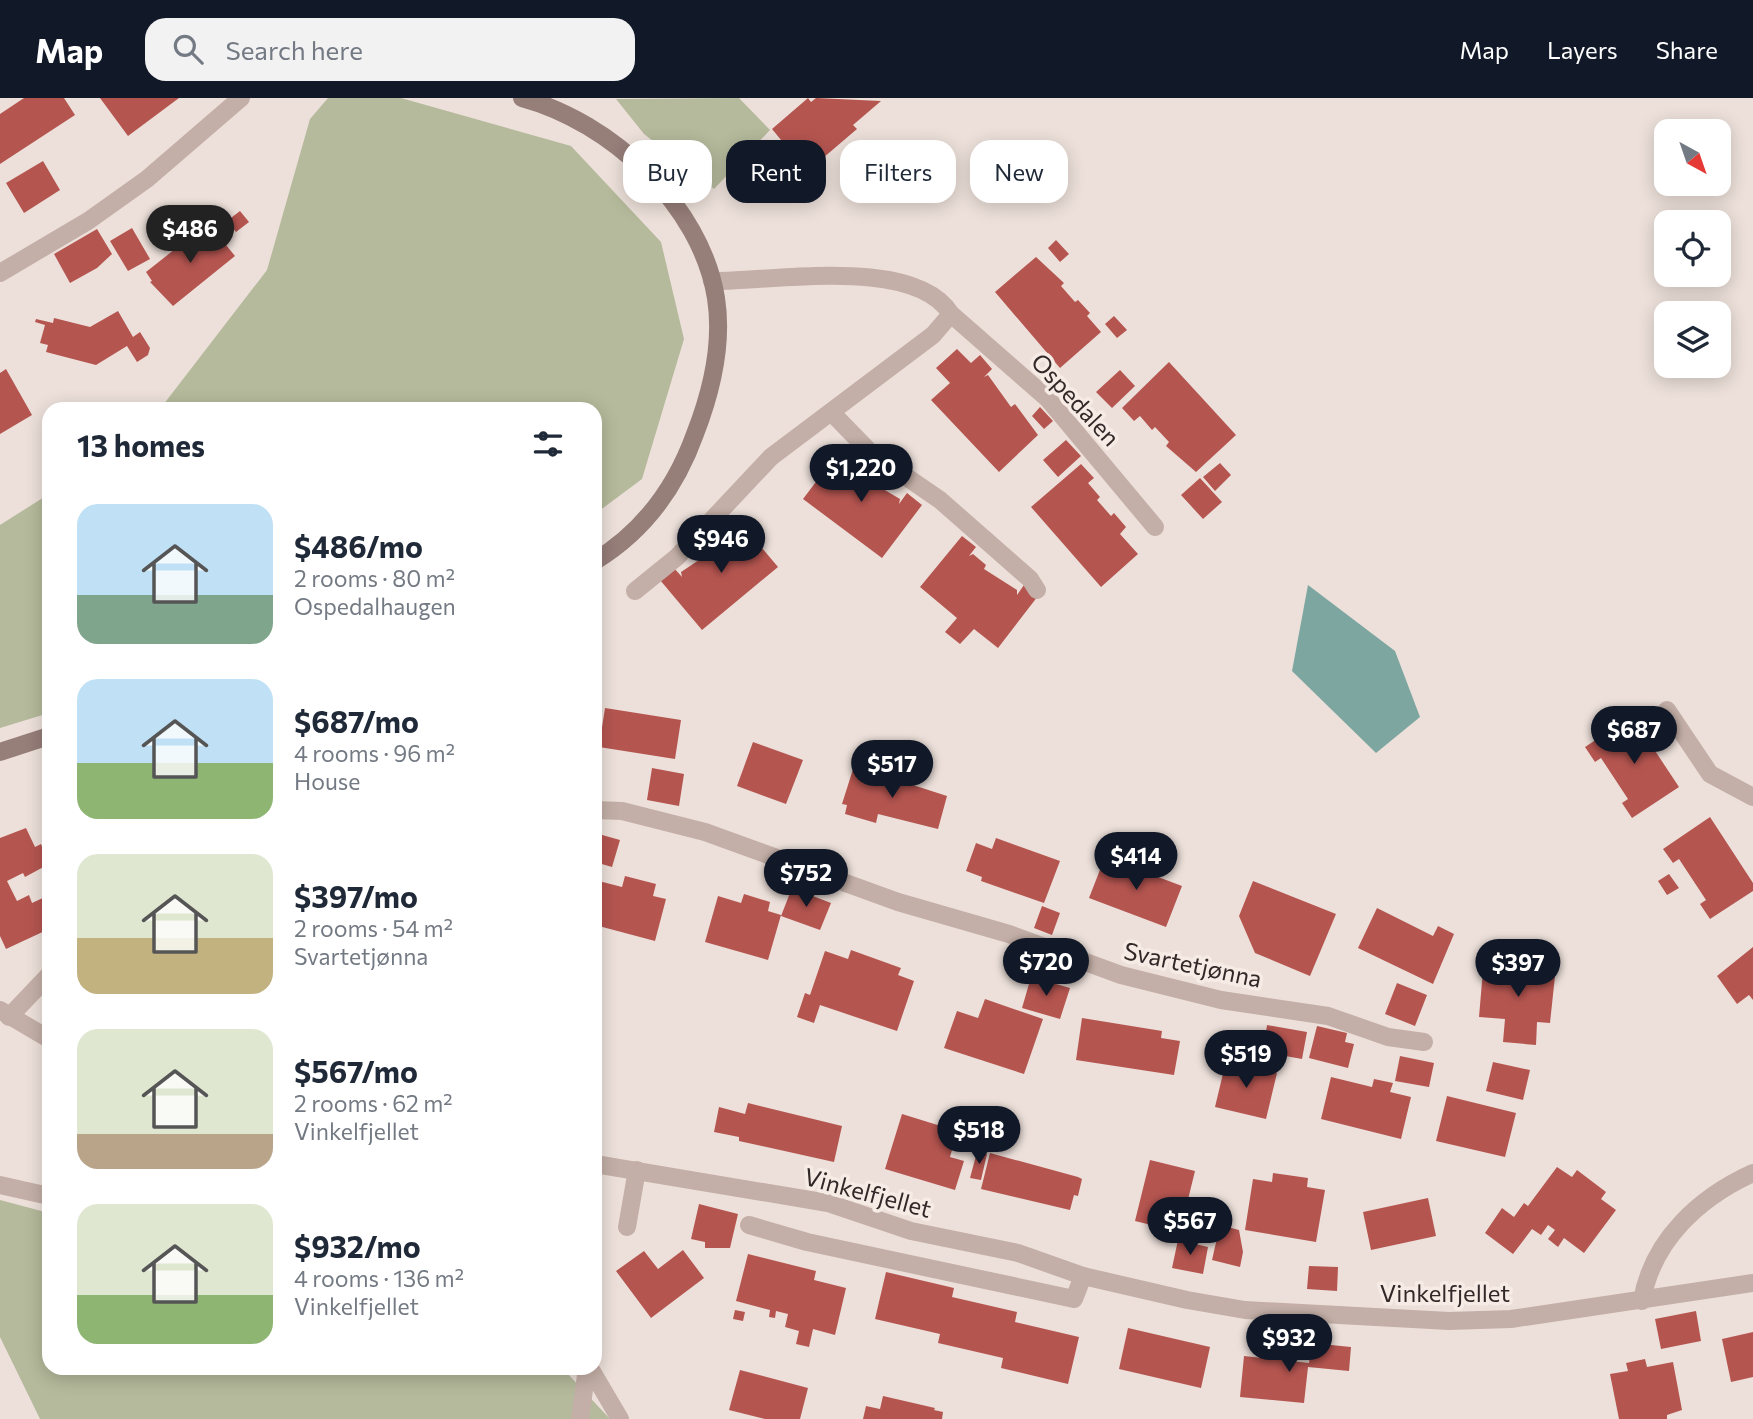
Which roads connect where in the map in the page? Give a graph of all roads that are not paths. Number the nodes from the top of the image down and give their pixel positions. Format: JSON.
{"nodes":[{"id":1,"x":241,"y":98,"type":"edge"},
{"id":2,"x":522,"y":98,"type":"edge"},
{"id":3,"x":0,"y":273,"type":"edge"},
{"id":4,"x":712,"y":281,"type":"junction"},
{"id":5,"x":951,"y":314,"type":"junction"},
{"id":6,"x":832,"y":413,"type":"junction"},
{"id":7,"x":1155,"y":527,"type":"dead end"},
{"id":8,"x":602,"y":556,"type":"edge"},
{"id":9,"x":1037,"y":590,"type":"dead end"},
{"id":10,"x":635,"y":592,"type":"dead end"},
{"id":11,"x":1667,"y":710,"type":"dead end"},
{"id":12,"x":42,"y":738,"type":"edge"},
{"id":13,"x":0,"y":752,"type":"edge"},
{"id":14,"x":1753,"y":797,"type":"edge"},
{"id":15,"x":602,"y":810,"type":"edge"},
{"id":16,"x":42,"y":981,"type":"edge"},
{"id":17,"x":5,"y":1014,"type":"edge"},
{"id":18,"x":42,"y":1036,"type":"edge"},
{"id":19,"x":1424,"y":1042,"type":"dead end"},
{"id":20,"x":602,"y":1165,"type":"edge"},
{"id":21,"x":637,"y":1170,"type":"junction"},
{"id":22,"x":1753,"y":1173,"type":"edge"},
{"id":23,"x":0,"y":1185,"type":"edge"},
{"id":24,"x":42,"y":1194,"type":"edge"},
{"id":25,"x":749,"y":1225,"type":"dead end"},
{"id":26,"x":627,"y":1227,"type":"dead end"},
{"id":27,"x":1083,"y":1276,"type":"junction"},
{"id":28,"x":1753,"y":1283,"type":"edge"},
{"id":29,"x":1642,"y":1301,"type":"junction"},
{"id":30,"x":587,"y":1375,"type":"edge"},
{"id":31,"x":592,"y":1375,"type":"edge"},
{"id":32,"x":580,"y":1419,"type":"edge"},
{"id":33,"x":620,"y":1419,"type":"edge"}],
"edges":[{"from":1,"to":3,"type":"street"},
{"from":2,"to":4,"type":"street"},
{"from":4,"to":5,"type":"street","name":"Ospedalen"},
{"from":4,"to":8,"type":"street"},
{"from":5,"to":6,"type":"street"},
{"from":5,"to":7,"type":"street","name":"Ospedalen"},
{"from":6,"to":9,"type":"street"},
{"from":6,"to":10,"type":"street"},
{"from":11,"to":14,"type":"street"},
{"from":12,"to":13,"type":"street"},
{"from":15,"to":19,"type":"street","name":"Svartetjønna"},
{"from":16,"to":17,"type":"street"},
{"from":17,"to":18,"type":"street"},
{"from":20,"to":21,"type":"street","name":"Vinkelfjellet"},
{"from":21,"to":26,"type":"street"},
{"from":21,"to":27,"type":"street","name":"Vinkelfjellet"},
{"from":22,"to":29,"type":"street"},
{"from":23,"to":24,"type":"street"},
{"from":25,"to":27,"type":"street"},
{"from":27,"to":29,"type":"street","name":"Vinkelfjellet"},
{"from":28,"to":29,"type":"street","name":"Vinkelfjellet"},
{"from":30,"to":32,"type":"street"},
{"from":31,"to":33,"type":"street"}]}
